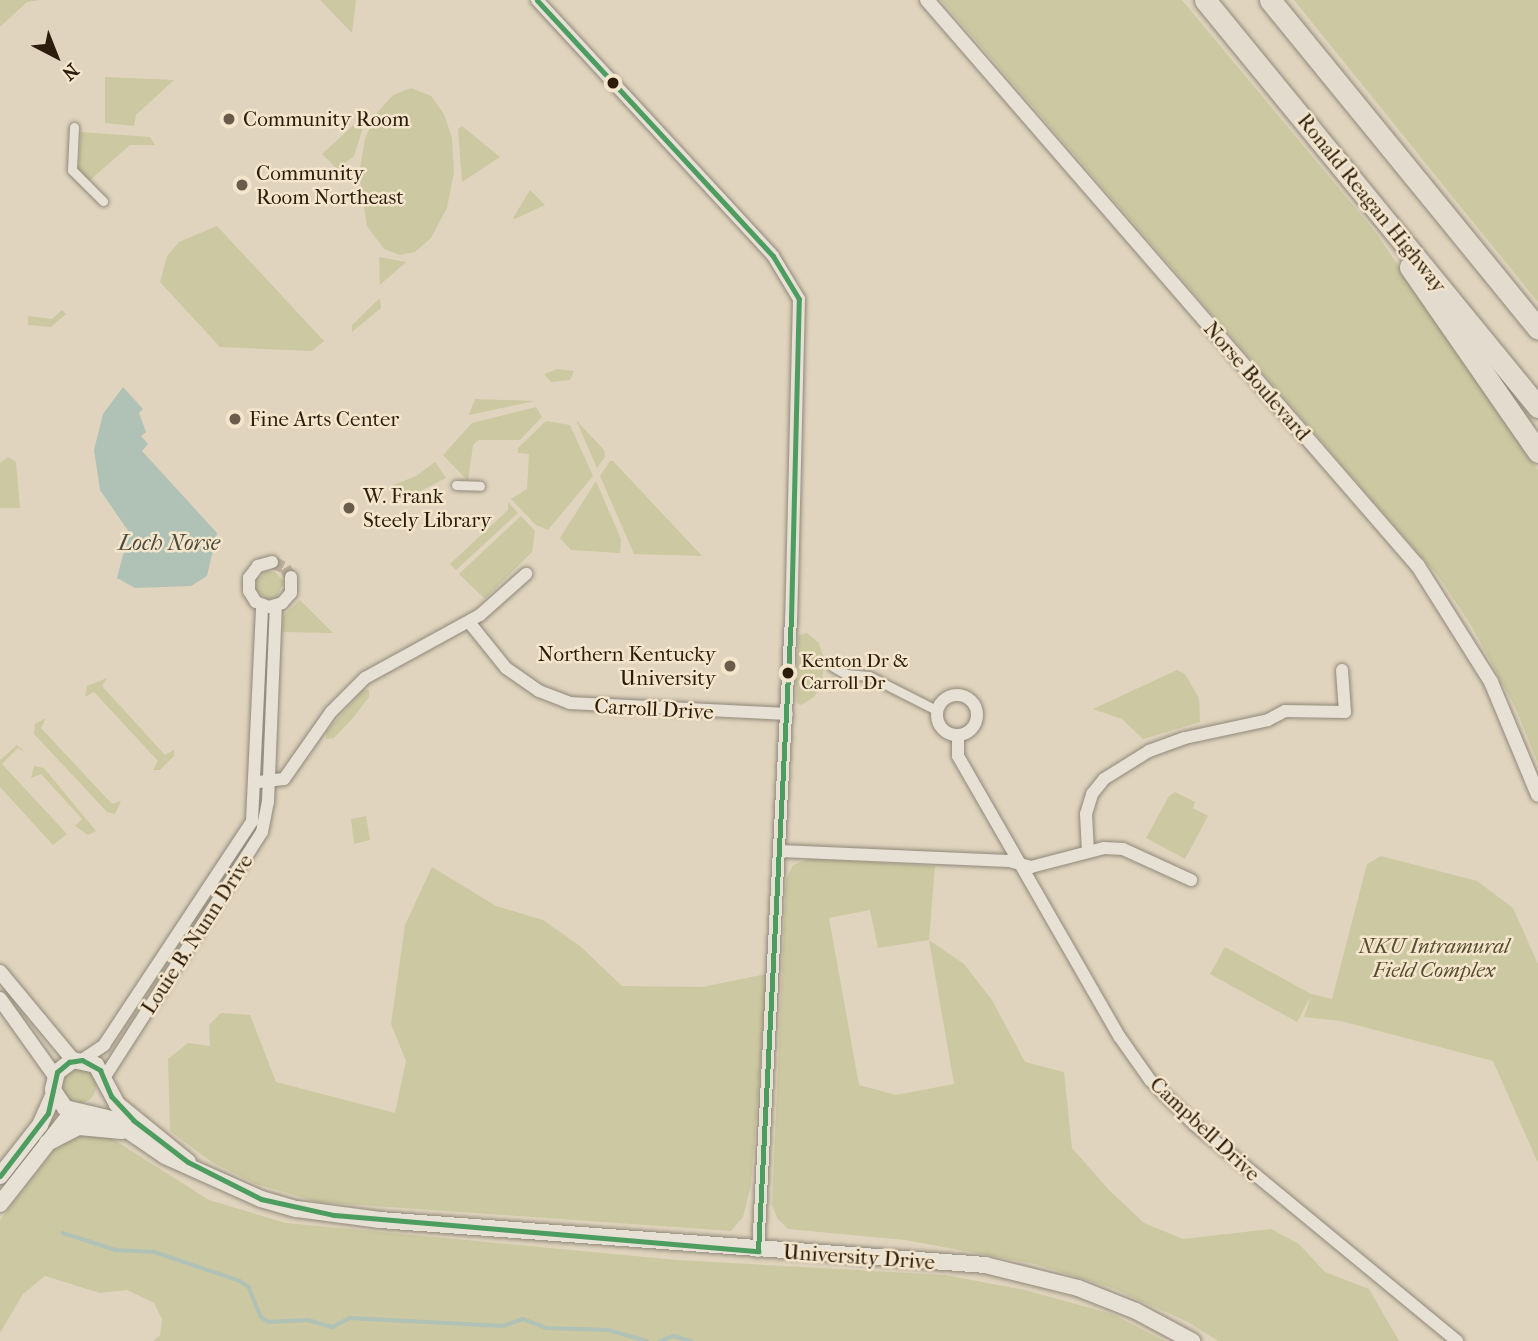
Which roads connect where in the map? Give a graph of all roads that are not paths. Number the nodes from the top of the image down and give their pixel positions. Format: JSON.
{"nodes":[{"id":1,"x":537,"y":0,"type":"edge"},
{"id":2,"x":927,"y":0,"type":"edge"},
{"id":3,"x":1205,"y":0,"type":"edge"},
{"id":4,"x":1270,"y":0,"type":"edge"},
{"id":5,"x":74,"y":127,"type":"dead end"},
{"id":6,"x":103,"y":201,"type":"dead end"},
{"id":7,"x":1376,"y":208,"type":"junction"},
{"id":8,"x":1538,"y":329,"type":"edge"},
{"id":9,"x":1538,"y":407,"type":"edge"},
{"id":10,"x":1538,"y":452,"type":"edge"},
{"id":11,"x":456,"y":485,"type":"dead end"},
{"id":12,"x":480,"y":486,"type":"dead end"},
{"id":13,"x":272,"y":562,"type":"dead end"},
{"id":14,"x":526,"y":574,"type":"dead end"},
{"id":15,"x":291,"y":577,"type":"dead end"},
{"id":16,"x":262,"y":606,"type":"junction"},
{"id":17,"x":276,"y":606,"type":"junction"},
{"id":18,"x":469,"y":622,"type":"junction"},
{"id":19,"x":832,"y":666,"type":"dead end"},
{"id":20,"x":1342,"y":670,"type":"dead end"},
{"id":21,"x":938,"y":711,"type":"junction"},
{"id":22,"x":787,"y":714,"type":"junction"},
{"id":23,"x":958,"y":735,"type":"junction"},
{"id":24,"x":262,"y":783,"type":"junction"},
{"id":25,"x":1538,"y":795,"type":"edge"},
{"id":26,"x":779,"y":851,"type":"junction"},
{"id":27,"x":1088,"y":852,"type":"junction"},
{"id":28,"x":1017,"y":862,"type":"junction"},
{"id":29,"x":1192,"y":880,"type":"dead end"},
{"id":30,"x":0,"y":972,"type":"edge"},
{"id":31,"x":0,"y":999,"type":"edge"},
{"id":32,"x":78,"y":1060,"type":"junction"},
{"id":33,"x":55,"y":1076,"type":"junction"},
{"id":34,"x":105,"y":1082,"type":"junction"},
{"id":35,"x":54,"y":1094,"type":"junction"},
{"id":36,"x":78,"y":1112,"type":"junction"},
{"id":37,"x":131,"y":1132,"type":"junction"},
{"id":38,"x":45,"y":1144,"type":"junction"},
{"id":39,"x":188,"y":1162,"type":"junction"},
{"id":40,"x":0,"y":1176,"type":"edge"},
{"id":41,"x":0,"y":1204,"type":"edge"},
{"id":42,"x":758,"y":1251,"type":"junction"},
{"id":43,"x":1192,"y":1341,"type":"edge"},
{"id":44,"x":1457,"y":1341,"type":"edge"}],
"edges":[{"from":1,"to":22,"type":"street"},
{"from":2,"to":25,"type":"street","name":"Norse Boulevard"},
{"from":3,"to":7,"type":"highway","name":"Ronald Reagan Highway"},
{"from":4,"to":8,"type":"highway"},
{"from":5,"to":6,"type":"street"},
{"from":7,"to":9,"type":"highway","name":"Ronald Reagan Highway"},
{"from":7,"to":10,"type":"highway"},
{"from":11,"to":12,"type":"street"},
{"from":13,"to":16,"type":"street"},
{"from":14,"to":18,"type":"street"},
{"from":15,"to":17,"type":"street"},
{"from":16,"to":17,"type":"street"},
{"from":16,"to":24,"type":"street","name":"Louie B. Nunn Drive"},
{"from":17,"to":24,"type":"street","name":"Louie B. Nunn Drive"},
{"from":18,"to":22,"type":"street","name":"Carroll Drive"},
{"from":18,"to":24,"type":"street"},
{"from":19,"to":21,"type":"street"},
{"from":20,"to":27,"type":"street"},
{"from":21,"to":23,"type":"street","name":"Campbell Drive"},
{"from":21,"to":23,"type":"street"},
{"from":22,"to":26,"type":"street"},
{"from":23,"to":28,"type":"street","name":"Campbell Drive"},
{"from":24,"to":32,"type":"street","name":"Louie B. Nunn Drive"},
{"from":24,"to":34,"type":"street","name":"Louie B. Nunn Drive"},
{"from":26,"to":28,"type":"street"},
{"from":26,"to":42,"type":"street"},
{"from":27,"to":28,"type":"street"},
{"from":27,"to":29,"type":"street"},
{"from":28,"to":44,"type":"street","name":"Campbell Drive"},
{"from":30,"to":32,"type":"street","name":"University Drive"},
{"from":31,"to":33,"type":"street"},
{"from":32,"to":33,"type":"main road"},
{"from":32,"to":34,"type":"main road","name":"University Drive"},
{"from":33,"to":35,"type":"main road"},
{"from":34,"to":36,"type":"main road"},
{"from":34,"to":39,"type":"main road","name":"University Drive"},
{"from":35,"to":36,"type":"main road","name":"University Drive"},
{"from":35,"to":40,"type":"main road"},
{"from":36,"to":37,"type":"main road","name":"University Drive"},
{"from":36,"to":38,"type":"main road"},
{"from":37,"to":38,"type":"main road"},
{"from":37,"to":39,"type":"main road","name":"University Drive"},
{"from":38,"to":41,"type":"main road"},
{"from":39,"to":42,"type":"main road","name":"University Drive"},
{"from":42,"to":43,"type":"main road","name":"University Drive"}]}
